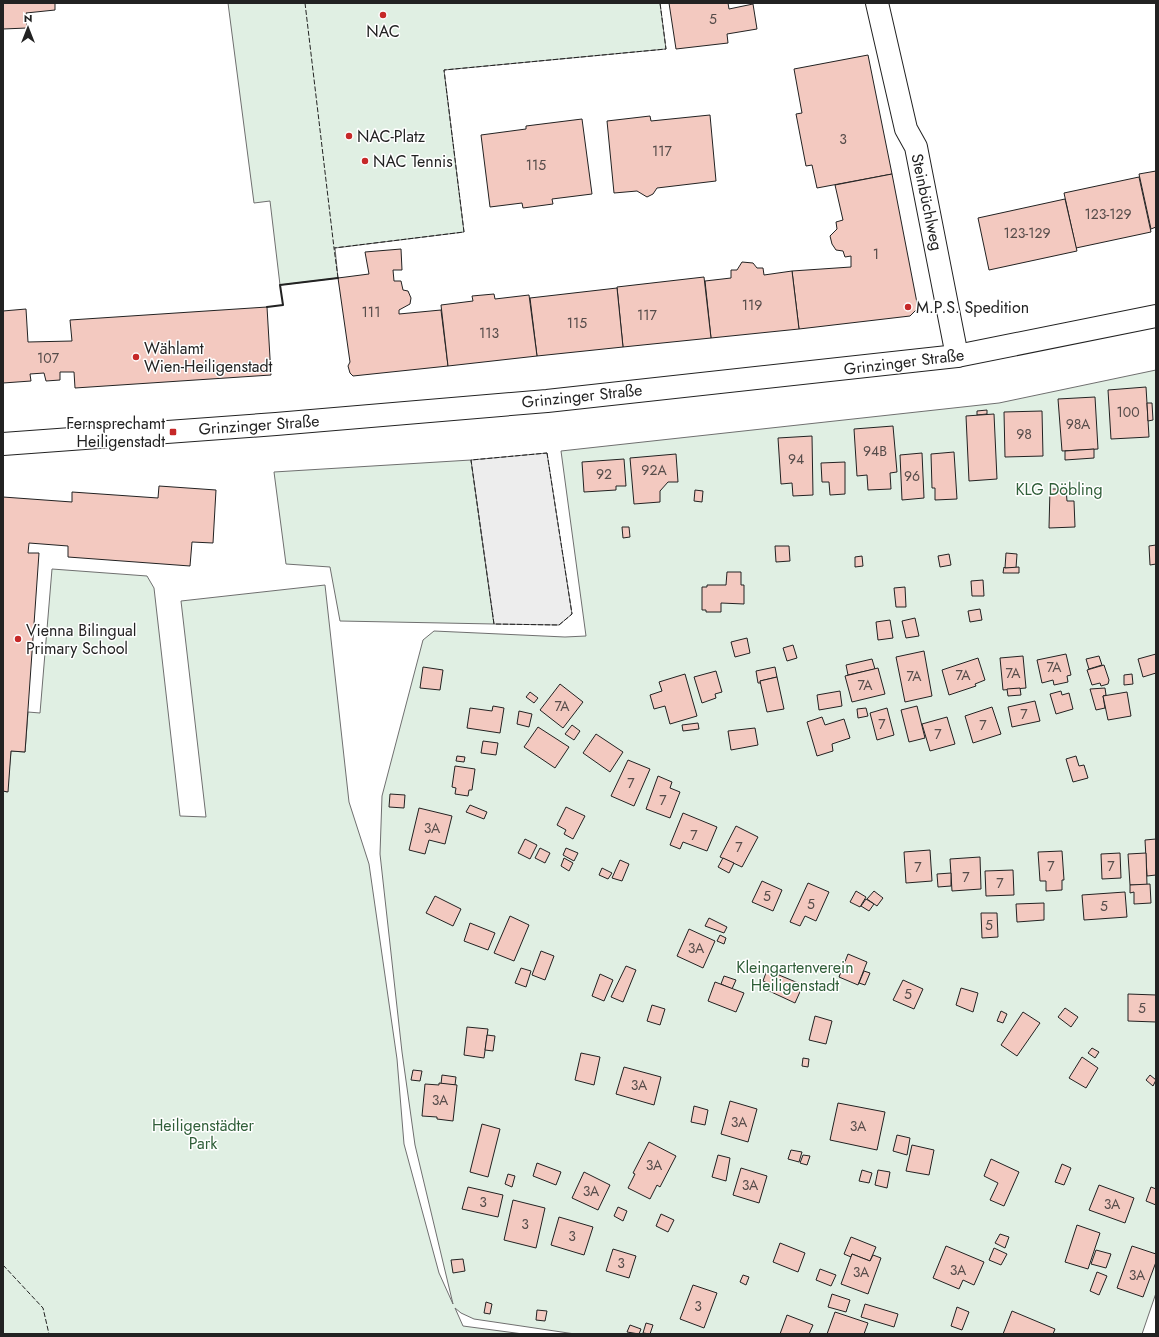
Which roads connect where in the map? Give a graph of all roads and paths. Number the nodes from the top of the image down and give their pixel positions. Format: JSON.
{"nodes":[{"id":1,"x":877,"y":3,"type":"edge"},
{"id":2,"x":1156,"y":316,"type":"edge"},
{"id":3,"x":957,"y":356,"type":"junction"},
{"id":4,"x":3,"y":444,"type":"edge"}],
"edges":[{"from":1,"to":3,"type":"street","name":"Steinbüchlweg"},
{"from":2,"to":3,"type":"street","name":"Grinzinger Straße"},
{"from":3,"to":4,"type":"street","name":"Grinzinger Straße"}]}
